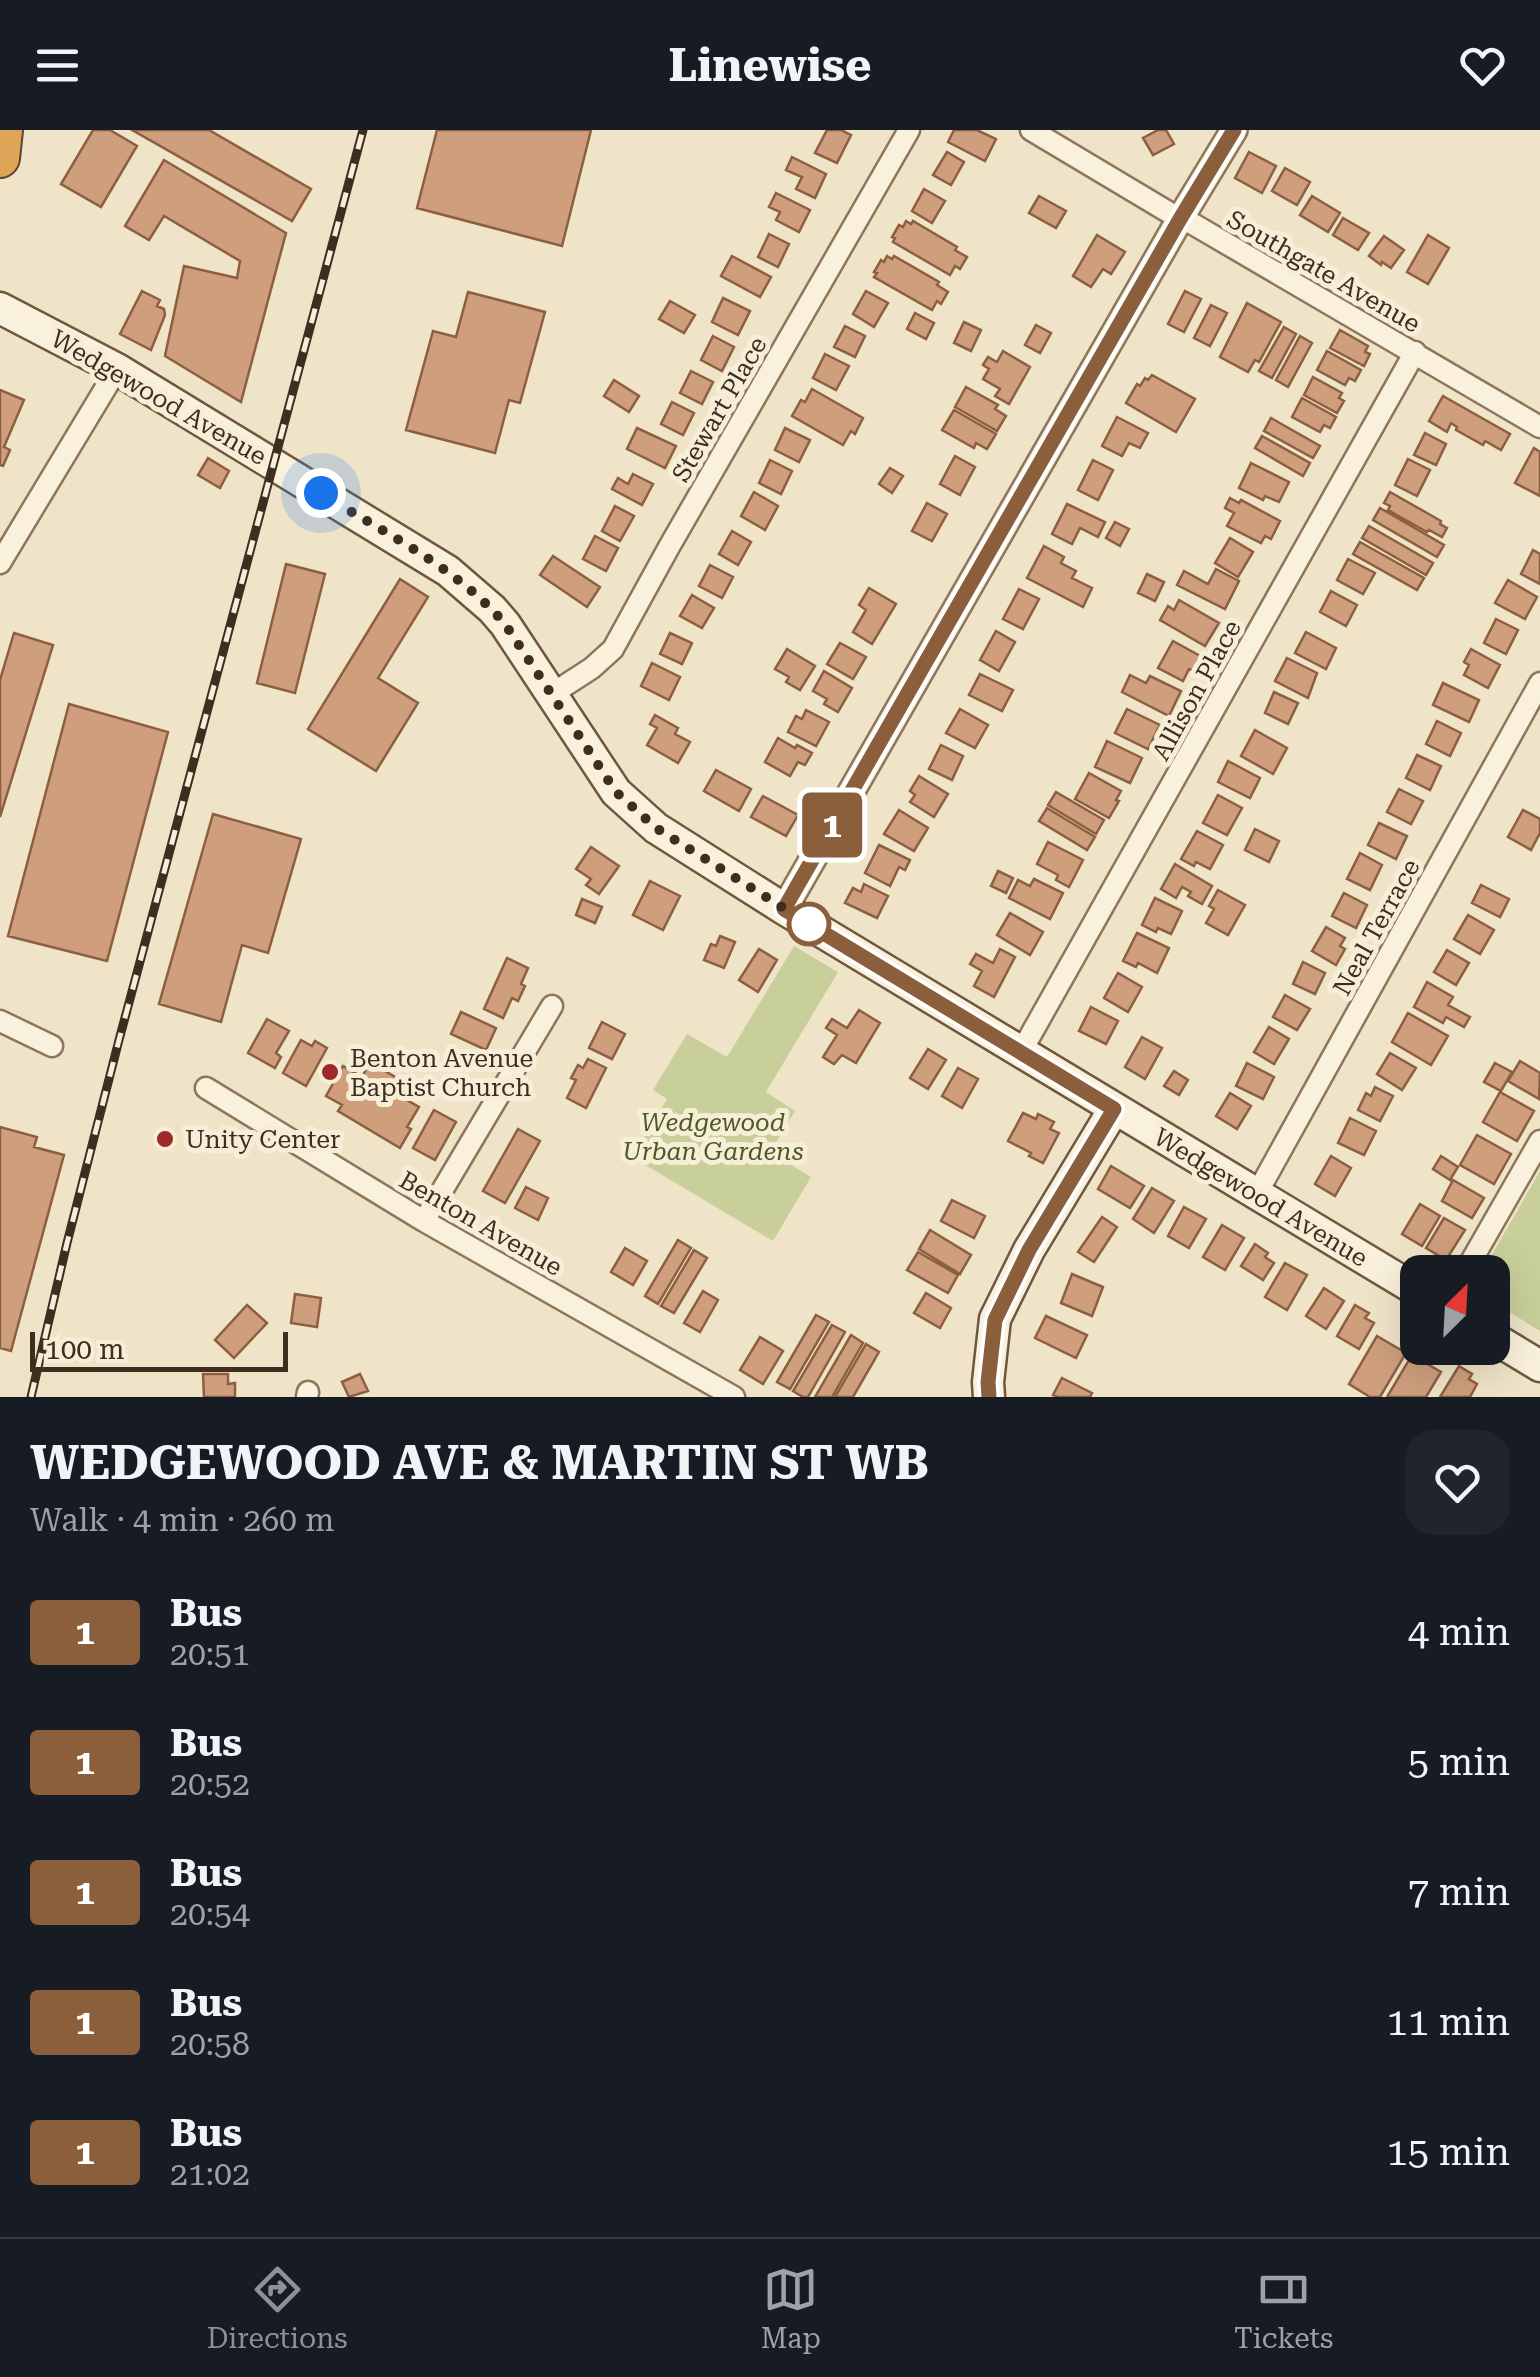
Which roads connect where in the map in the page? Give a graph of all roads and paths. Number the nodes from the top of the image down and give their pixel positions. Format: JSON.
{"nodes":[{"id":1,"x":3,"y":130,"type":"edge"},
{"id":2,"x":909,"y":130,"type":"edge"},
{"id":3,"x":1031,"y":130,"type":"edge"},
{"id":4,"x":1234,"y":130,"type":"edge"},
{"id":5,"x":0,"y":158,"type":"edge"},
{"id":6,"x":1180,"y":219,"type":"junction"},
{"id":7,"x":0,"y":308,"type":"edge"},
{"id":8,"x":1415,"y":352,"type":"junction"},
{"id":9,"x":117,"y":369,"type":"junction"},
{"id":10,"x":1540,"y":426,"type":"edge"},
{"id":11,"x":0,"y":563,"type":"edge"},
{"id":12,"x":1540,"y":683,"type":"edge"},
{"id":13,"x":552,"y":694,"type":"junction"},
{"id":14,"x":784,"y":909,"type":"junction"},
{"id":15,"x":552,"y":1006,"type":"dead end"},
{"id":16,"x":0,"y":1021,"type":"edge"},
{"id":17,"x":52,"y":1046,"type":"dead end"},
{"id":18,"x":1020,"y":1052,"type":"junction"},
{"id":19,"x":206,"y":1088,"type":"dead end"},
{"id":20,"x":1114,"y":1109,"type":"junction"},
{"id":21,"x":1540,"y":1141,"type":"edge"},
{"id":22,"x":1256,"y":1195,"type":"junction"},
{"id":23,"x":424,"y":1221,"type":"junction"},
{"id":24,"x":1475,"y":1255,"type":"edge"},
{"id":25,"x":1400,"y":1280,"type":"edge"},
{"id":26,"x":1510,"y":1347,"type":"edge"},
{"id":27,"x":1540,"y":1366,"type":"edge"},
{"id":28,"x":734,"y":1397,"type":"edge"},
{"id":29,"x":989,"y":1397,"type":"edge"}],
"edges":[{"from":1,"to":5,"type":"highway"},
{"from":2,"to":13,"type":"street","name":"Stewart Place"},
{"from":3,"to":6,"type":"street","name":"Southgate Avenue"},
{"from":4,"to":6,"type":"street"},
{"from":6,"to":8,"type":"street","name":"Southgate Avenue"},
{"from":6,"to":14,"type":"street"},
{"from":7,"to":9,"type":"main road","name":"Wedgewood Avenue"},
{"from":8,"to":10,"type":"street","name":"Southgate Avenue"},
{"from":8,"to":18,"type":"street","name":"Allison Place"},
{"from":9,"to":11,"type":"street"},
{"from":9,"to":13,"type":"main road","name":"Wedgewood Avenue"},
{"from":12,"to":22,"type":"street","name":"Neal Terrace"},
{"from":13,"to":14,"type":"main road","name":"Wedgewood Avenue"},
{"from":14,"to":18,"type":"main road","name":"Wedgewood Avenue"},
{"from":15,"to":23,"type":"street"},
{"from":16,"to":17,"type":"street"},
{"from":18,"to":20,"type":"main road","name":"Wedgewood Avenue"},
{"from":19,"to":23,"type":"street","name":"Benton Avenue"},
{"from":20,"to":22,"type":"main road","name":"Wedgewood Avenue"},
{"from":20,"to":29,"type":"main road"},
{"from":21,"to":24,"type":"street"},
{"from":22,"to":25,"type":"main road","name":"Wedgewood Avenue"},
{"from":23,"to":28,"type":"street","name":"Benton Avenue"},
{"from":26,"to":27,"type":"main road"}]}
